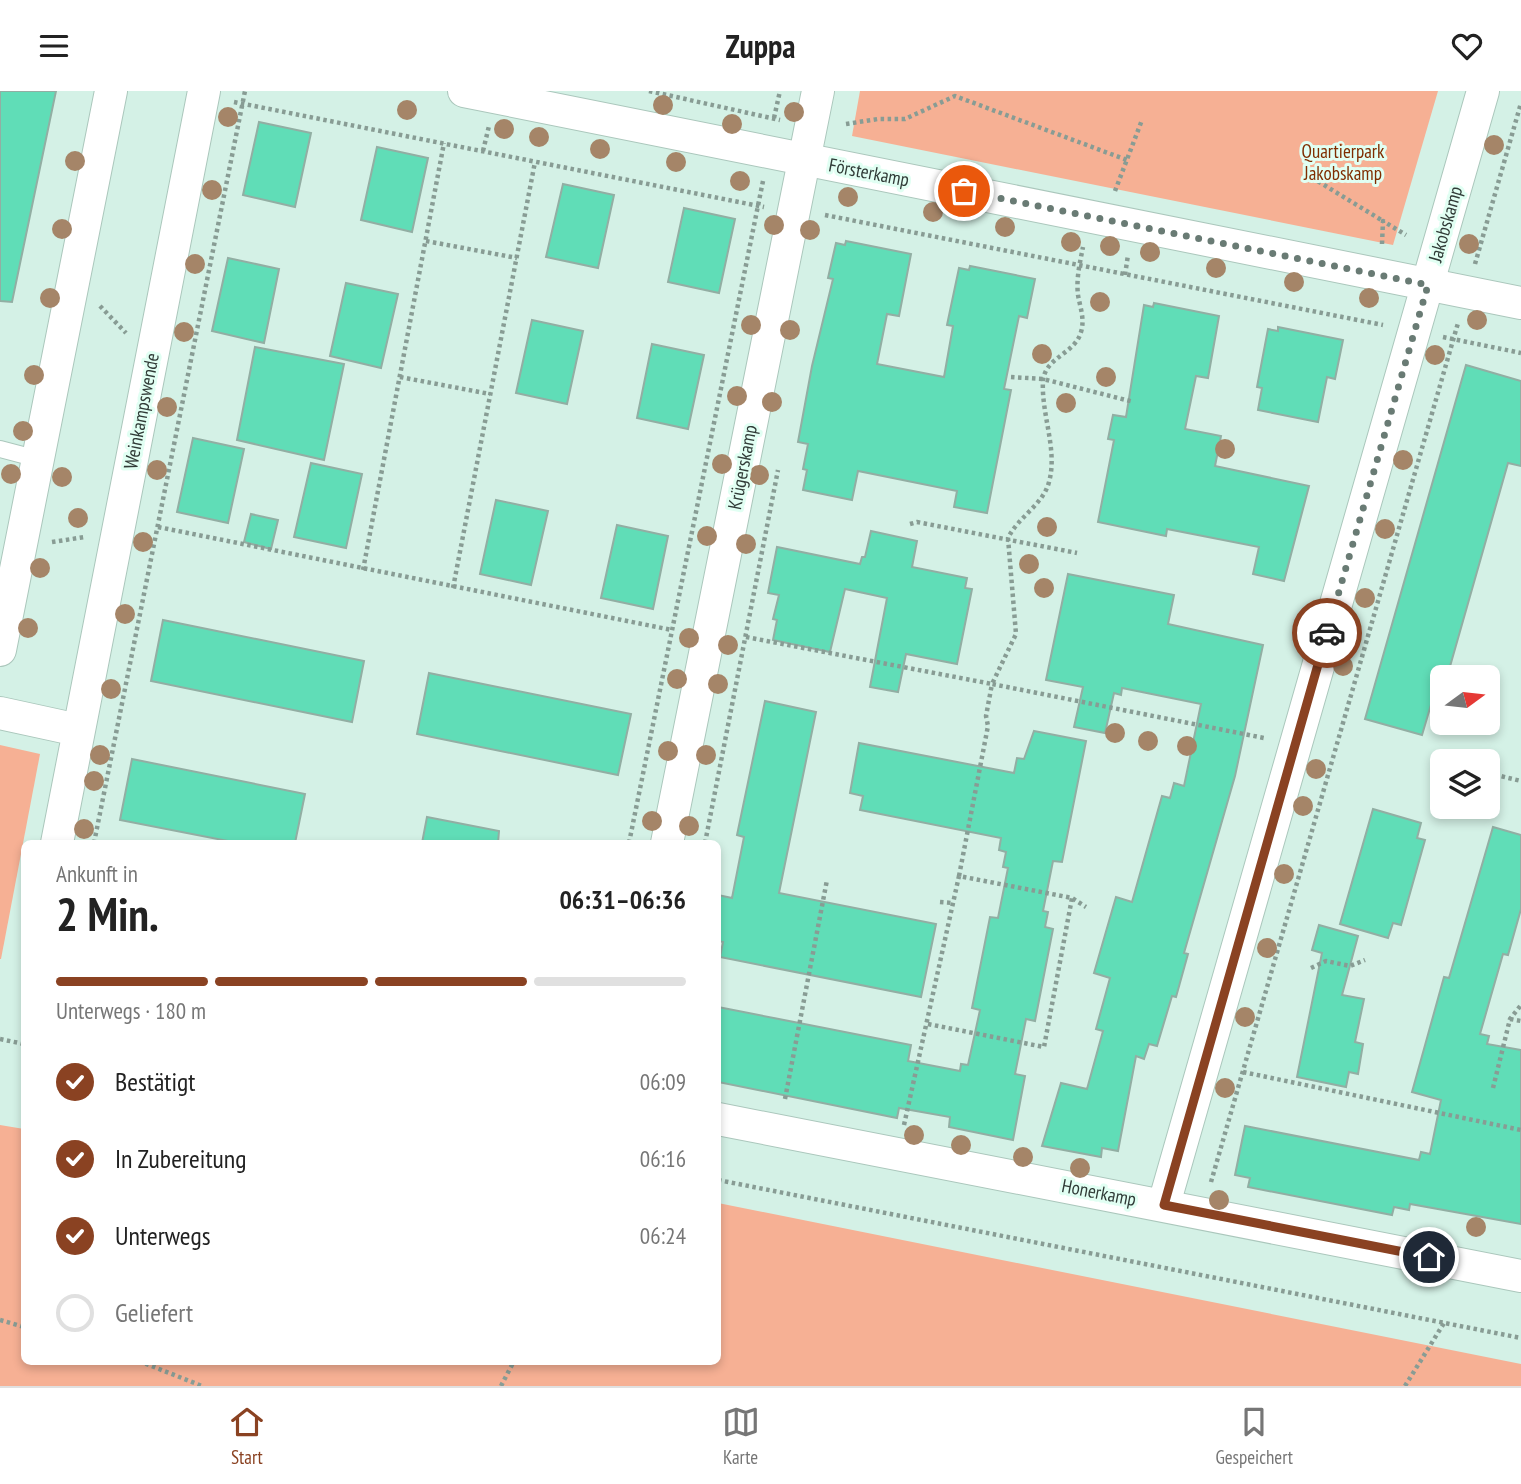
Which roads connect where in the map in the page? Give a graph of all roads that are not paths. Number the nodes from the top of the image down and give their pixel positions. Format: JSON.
{"nodes":[{"id":1,"x":111,"y":91,"type":"edge"},
{"id":2,"x":464,"y":91,"type":"edge"},
{"id":3,"x":818,"y":91,"type":"edge"},
{"id":4,"x":1483,"y":91,"type":"edge"},
{"id":5,"x":203,"y":93,"type":"edge"},
{"id":6,"x":804,"y":159,"type":"junction"},
{"id":7,"x":1428,"y":285,"type":"junction"},
{"id":8,"x":1521,"y":303,"type":"edge"},
{"id":9,"x":0,"y":449,"type":"edge"},
{"id":10,"x":38,"y":459,"type":"junction"},
{"id":11,"x":0,"y":650,"type":"edge"},
{"id":12,"x":0,"y":713,"type":"edge"},
{"id":13,"x":78,"y":730,"type":"junction"},
{"id":14,"x":58,"y":840,"type":"edge"},
{"id":15,"x":668,"y":840,"type":"edge"},
{"id":16,"x":721,"y":1120,"type":"edge"},
{"id":17,"x":1164,"y":1205,"type":"junction"},
{"id":18,"x":1521,"y":1276,"type":"edge"}],
"edges":[{"from":1,"to":10,"type":"street"},
{"from":2,"to":6,"type":"street","name":"Försterkamp"},
{"from":3,"to":6,"type":"street","name":"Krügerskamp"},
{"from":4,"to":7,"type":"street","name":"Jakobskamp"},
{"from":5,"to":13,"type":"street","name":"Weinkampswende"},
{"from":6,"to":7,"type":"street","name":"Försterkamp"},
{"from":6,"to":15,"type":"street","name":"Krügerskamp"},
{"from":7,"to":8,"type":"street","name":"Försterkamp"},
{"from":7,"to":17,"type":"street","name":"Jakobskamp"},
{"from":9,"to":10,"type":"lane"},
{"from":10,"to":11,"type":"street"},
{"from":12,"to":13,"type":"street"},
{"from":13,"to":14,"type":"street","name":"Weinkampswende"},
{"from":16,"to":17,"type":"street","name":"Honerkamp"},
{"from":17,"to":18,"type":"street","name":"Honerkamp"}]}
